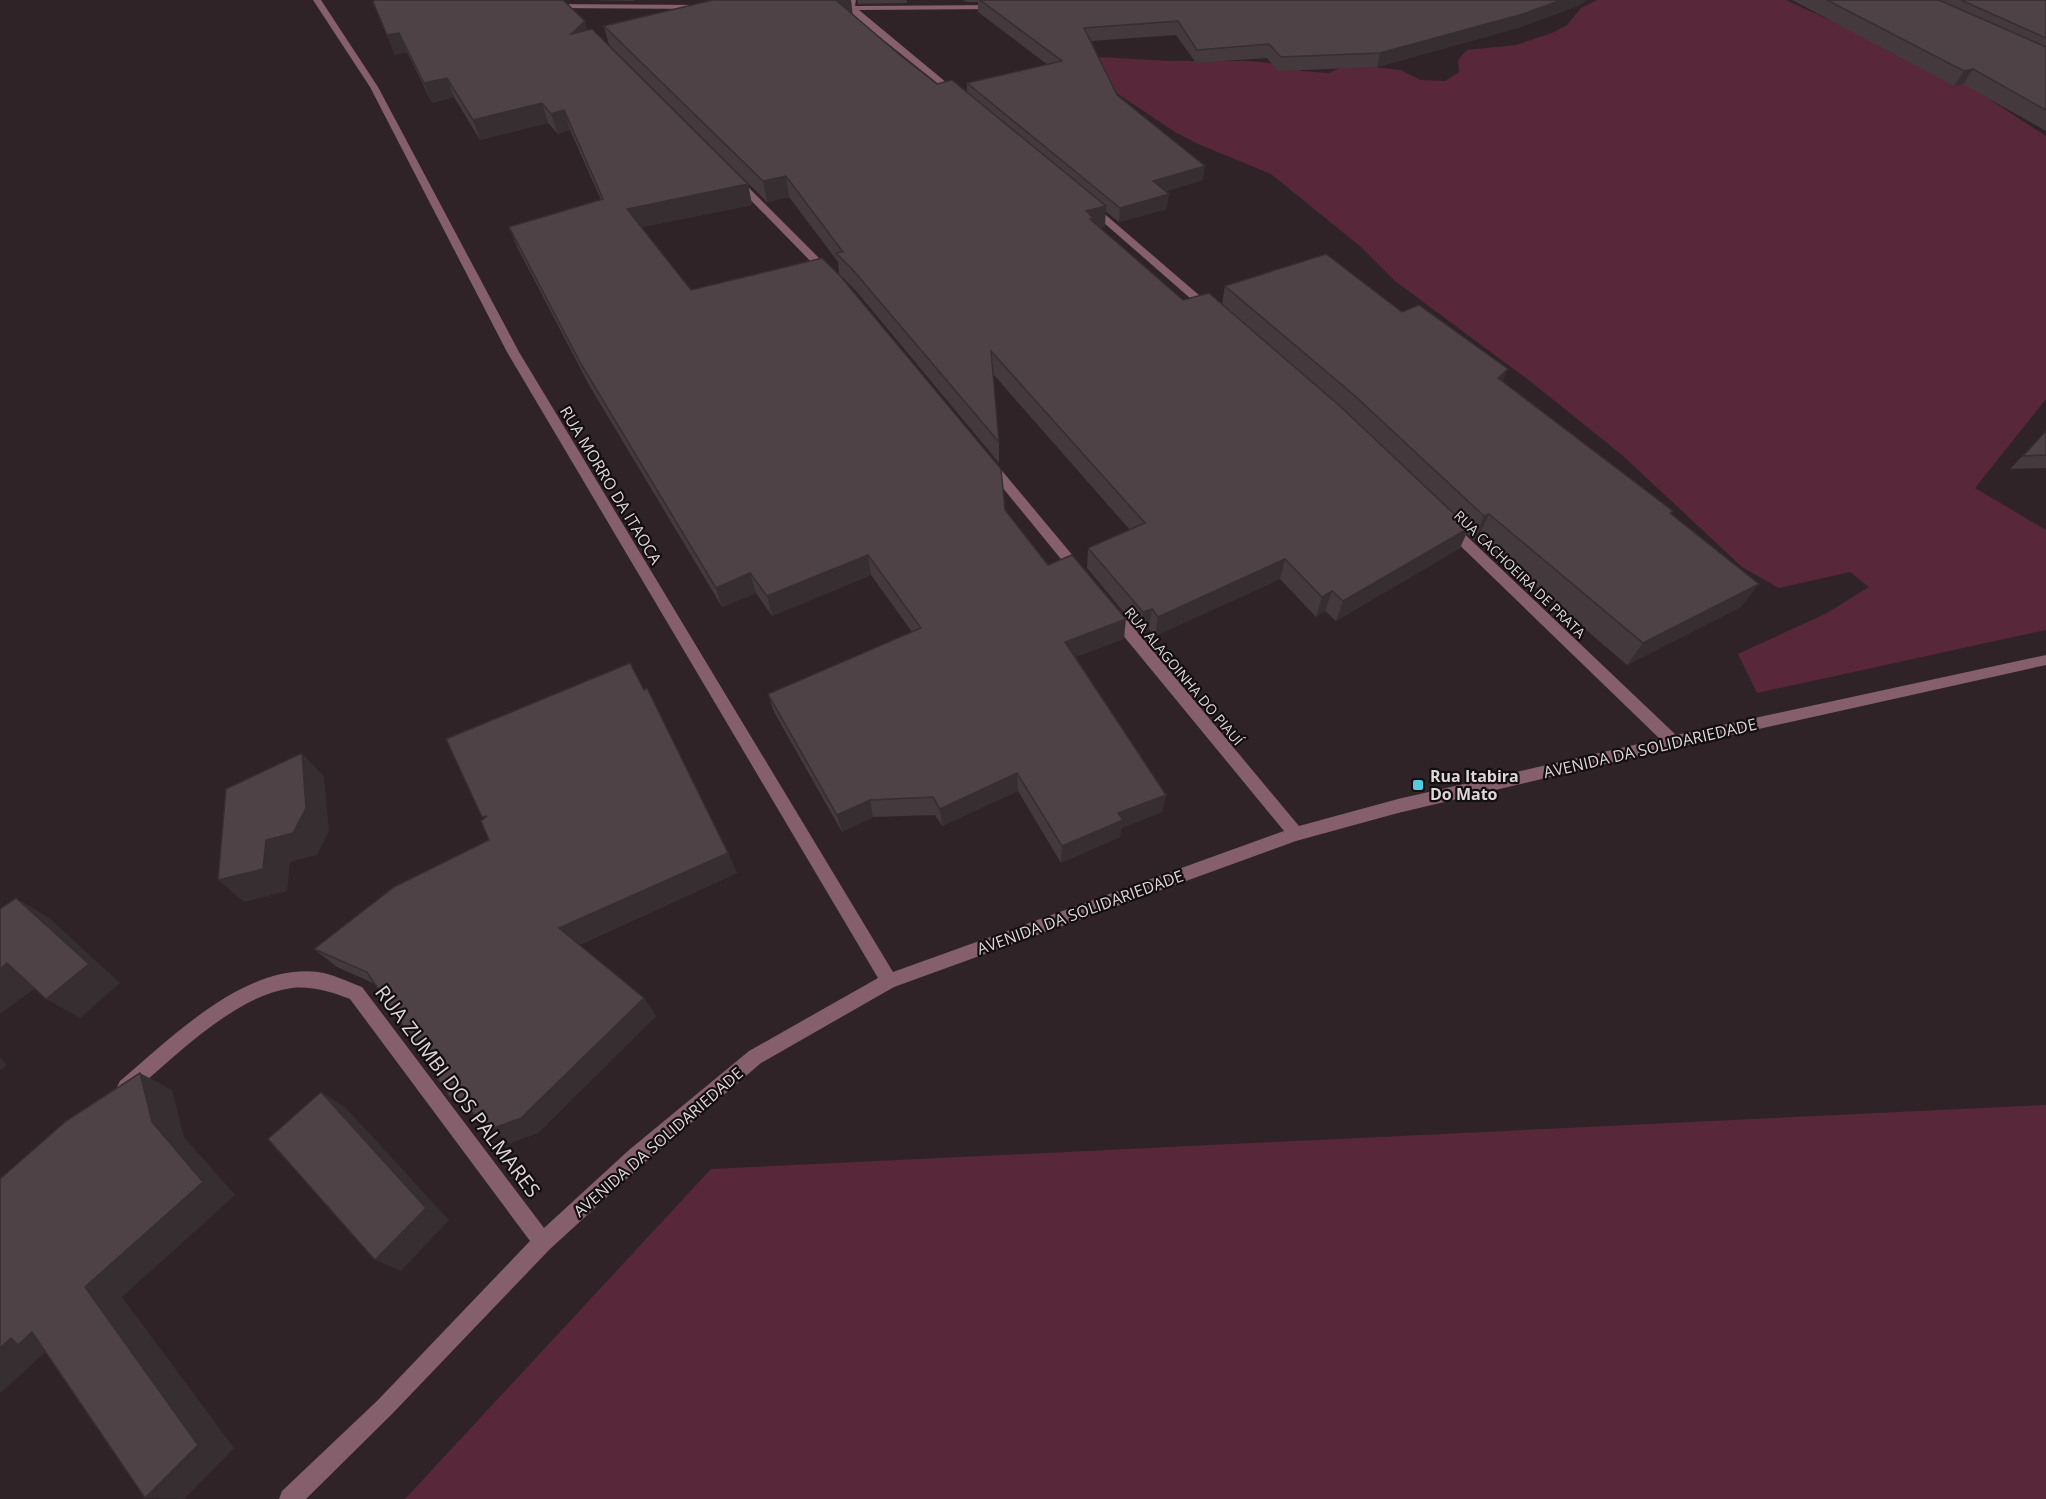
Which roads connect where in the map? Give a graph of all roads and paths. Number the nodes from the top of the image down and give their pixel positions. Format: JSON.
{"nodes":[{"id":1,"x":316,"y":0,"type":"edge"},
{"id":2,"x":848,"y":5,"type":"edge"},
{"id":3,"x":542,"y":6,"type":"edge"},
{"id":4,"x":708,"y":7,"type":"edge"},
{"id":5,"x":1005,"y":7,"type":"edge"},
{"id":6,"x":964,"y":101,"type":"edge"},
{"id":7,"x":732,"y":176,"type":"edge"},
{"id":8,"x":1084,"y":200,"type":"edge"},
{"id":9,"x":841,"y":286,"type":"edge"},
{"id":10,"x":1218,"y":316,"type":"edge"},
{"id":11,"x":978,"y":450,"type":"edge"},
{"id":12,"x":1435,"y":514,"type":"edge"},
{"id":13,"x":1084,"y":578,"type":"edge"},
{"id":14,"x":1107,"y":605,"type":"edge"},
{"id":15,"x":2046,"y":660,"type":"edge"},
{"id":16,"x":1673,"y":741,"type":"junction"},
{"id":17,"x":1296,"y":834,"type":"junction"},
{"id":18,"x":889,"y":981,"type":"junction"},
{"id":19,"x":111,"y":1099,"type":"edge"},
{"id":20,"x":543,"y":1242,"type":"junction"},
{"id":21,"x":290,"y":1499,"type":"edge"}],
"edges":[{"from":1,"to":18,"type":"street","name":"RUA MORRO DA ITAOCA"},
{"from":2,"to":5,"type":"street"},
{"from":2,"to":6,"type":"street"},
{"from":3,"to":4,"type":"street"},
{"from":7,"to":9,"type":"street"},
{"from":8,"to":10,"type":"street"},
{"from":11,"to":13,"type":"street"},
{"from":12,"to":16,"type":"street","name":"RUA CACHOEIRA DE PRATA"},
{"from":14,"to":17,"type":"street","name":"RUA ALAGOINHA DO PIAUÍ"},
{"from":15,"to":16,"type":"street","name":"AVENIDA DA SOLIDARIEDADE"},
{"from":16,"to":17,"type":"street","name":"AVENIDA DA SOLIDARIEDADE"},
{"from":17,"to":18,"type":"street","name":"AVENIDA DA SOLIDARIEDADE"},
{"from":18,"to":20,"type":"street","name":"AVENIDA DA SOLIDARIEDADE"},
{"from":19,"to":20,"type":"street","name":"RUA ZUMBI DOS PALMARES"},
{"from":20,"to":21,"type":"street","name":"AVENIDA DA SOLIDARIEDADE"}]}
